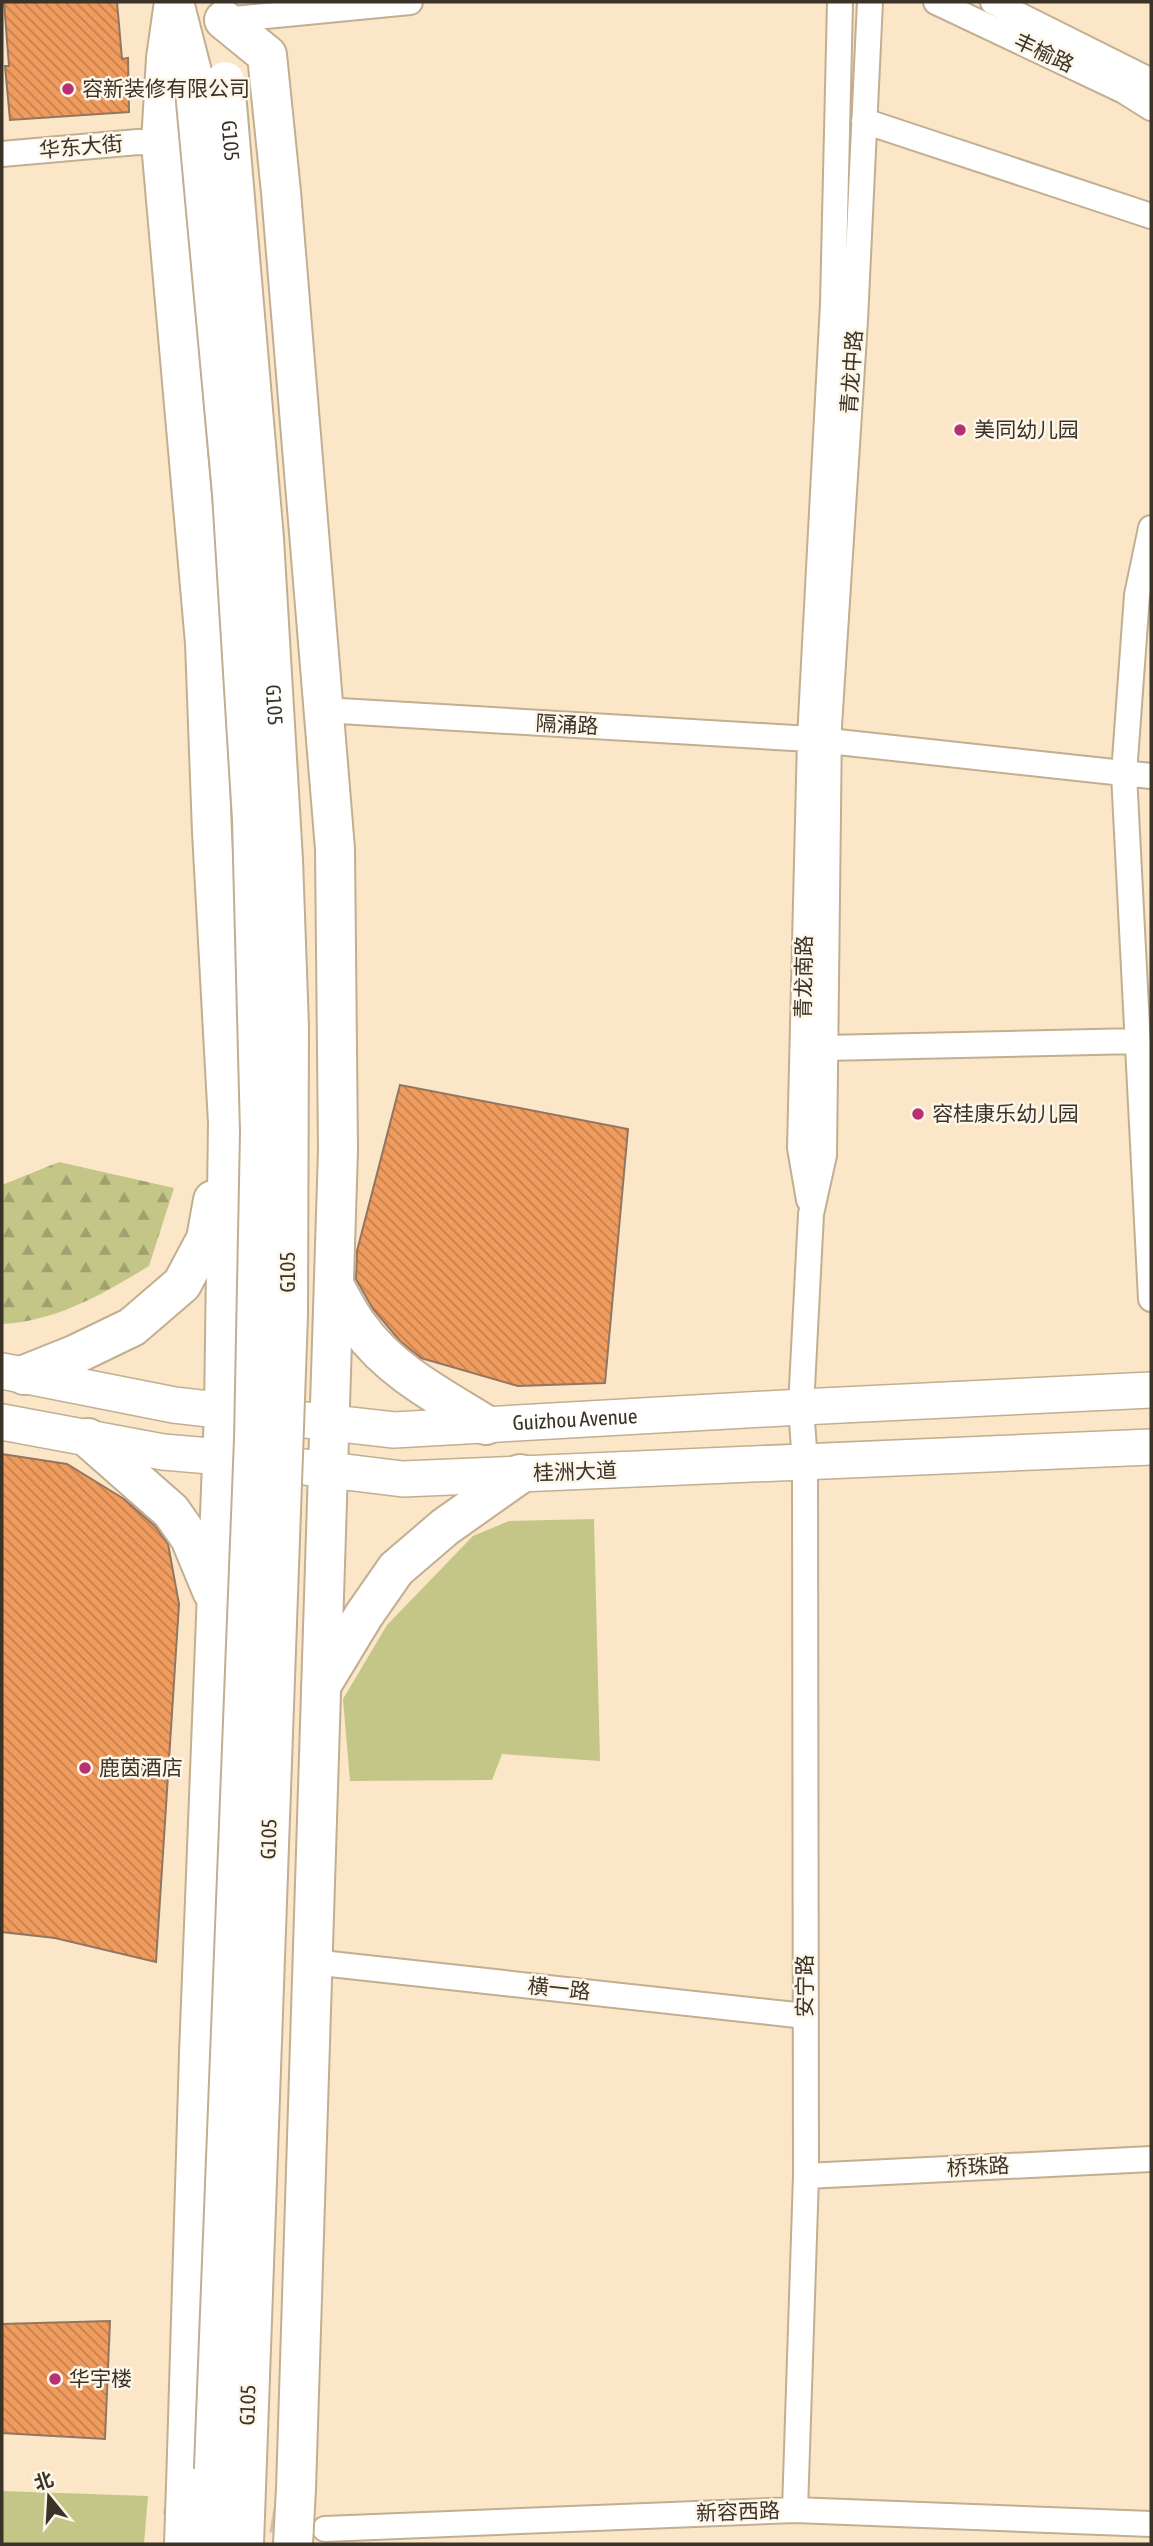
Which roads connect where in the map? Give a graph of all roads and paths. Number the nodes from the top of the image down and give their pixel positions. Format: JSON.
{"nodes":[{"id":1,"x":174,"y":2,"type":"edge"},
{"id":2,"x":410,"y":2,"type":"edge"},
{"id":3,"x":840,"y":2,"type":"edge"},
{"id":4,"x":870,"y":2,"type":"edge"},
{"id":5,"x":936,"y":2,"type":"edge"},
{"id":6,"x":993,"y":2,"type":"edge"},
{"id":7,"x":224,"y":11,"type":"edge"},
{"id":8,"x":210,"y":80,"type":"junction"},
{"id":9,"x":1151,"y":81,"type":"edge"},
{"id":10,"x":1151,"y":108,"type":"edge"},
{"id":11,"x":864,"y":121,"type":"junction"},
{"id":12,"x":161,"y":142,"type":"junction"},
{"id":13,"x":2,"y":154,"type":"edge"},
{"id":14,"x":1151,"y":216,"type":"edge"},
{"id":15,"x":1151,"y":528,"type":"edge"},
{"id":16,"x":323,"y":710,"type":"junction"},
{"id":17,"x":820,"y":741,"type":"junction"},
{"id":18,"x":1124,"y":774,"type":"junction"},
{"id":19,"x":1151,"y":776,"type":"edge"},
{"id":20,"x":1138,"y":1041,"type":"junction"},
{"id":21,"x":825,"y":1048,"type":"junction"},
{"id":22,"x":228,"y":1123,"type":"junction"},
{"id":23,"x":336,"y":1204,"type":"junction"},
{"id":24,"x":811,"y":1213,"type":"junction"},
{"id":25,"x":227,"y":1214,"type":"junction"},
{"id":26,"x":334,"y":1285,"type":"junction"},
{"id":27,"x":1151,"y":1299,"type":"edge"},
{"id":28,"x":13,"y":1373,"type":"edge"},
{"id":29,"x":1151,"y":1390,"type":"edge"},
{"id":30,"x":801,"y":1406,"type":"junction"},
{"id":31,"x":224,"y":1412,"type":"junction"},
{"id":32,"x":2,"y":1422,"type":"edge"},
{"id":33,"x":330,"y":1424,"type":"junction"},
{"id":34,"x":486,"y":1425,"type":"junction"},
{"id":35,"x":88,"y":1438,"type":"junction"},
{"id":36,"x":1151,"y":1447,"type":"edge"},
{"id":37,"x":222,"y":1457,"type":"junction"},
{"id":38,"x":805,"y":1463,"type":"junction"},
{"id":39,"x":326,"y":1470,"type":"junction"},
{"id":40,"x":520,"y":1474,"type":"junction"},
{"id":41,"x":323,"y":1606,"type":"junction"},
{"id":42,"x":217,"y":1611,"type":"junction"},
{"id":43,"x":320,"y":1687,"type":"junction"},
{"id":44,"x":312,"y":1962,"type":"junction"},
{"id":45,"x":806,"y":2017,"type":"junction"},
{"id":46,"x":1151,"y":2159,"type":"edge"},
{"id":47,"x":806,"y":2176,"type":"junction"},
{"id":48,"x":795,"y":2510,"type":"junction"},
{"id":49,"x":1151,"y":2524,"type":"edge"},
{"id":50,"x":309,"y":2537,"type":"edge"},
{"id":51,"x":184,"y":2544,"type":"edge"},
{"id":52,"x":211,"y":2544,"type":"edge"},
{"id":53,"x":244,"y":2544,"type":"edge"}],
"edges":[{"from":1,"to":8,"type":"main road","number":"G105"},
{"from":1,"to":12,"type":"main road"},
{"from":2,"to":7,"type":"street"},
{"from":3,"to":17,"type":"street","name":"青龙中路"},
{"from":4,"to":11,"type":"street","name":"青龙中路"},
{"from":5,"to":10,"type":"street","name":"丰榆路"},
{"from":6,"to":9,"type":"street","name":"丰榆路"},
{"from":7,"to":8,"type":"main road","name":"G105","number":"G105"},
{"from":7,"to":16,"type":"main road"},
{"from":8,"to":52,"type":"main road","number":"G105","bridge":true},
{"from":8,"to":53,"type":"main road","name":"G105","number":"G105","bridge":true},
{"from":11,"to":14,"type":"street"},
{"from":11,"to":17,"type":"street","name":"青龙中路"},
{"from":12,"to":13,"type":"street","name":"华东大街"},
{"from":12,"to":22,"type":"main road"},
{"from":15,"to":18,"type":"street"},
{"from":16,"to":17,"type":"street","name":"隔涌路"},
{"from":16,"to":23,"type":"main road"},
{"from":17,"to":18,"type":"street","name":"隔涌路"},
{"from":17,"to":21,"type":"street","name":"青龙南路"},
{"from":17,"to":24,"type":"street","name":"青龙南路"},
{"from":18,"to":19,"type":"street","name":"隔涌路"},
{"from":18,"to":20,"type":"street"},
{"from":20,"to":21,"type":"street"},
{"from":20,"to":27,"type":"street"},
{"from":21,"to":24,"type":"street","name":"青龙南路"},
{"from":22,"to":25,"type":"main road"},
{"from":22,"to":28,"type":"main road"},
{"from":23,"to":25,"type":"main road"},
{"from":23,"to":26,"type":"main road"},
{"from":24,"to":30,"type":"street","name":"青龙南路"},
{"from":25,"to":31,"type":"main road"},
{"from":26,"to":33,"type":"main road"},
{"from":26,"to":34,"type":"main road"},
{"from":28,"to":31,"type":"main road","name":"Guizhou Avenue"},
{"from":29,"to":30,"type":"main road","name":"Guizhou Avenue"},
{"from":30,"to":34,"type":"main road","name":"Guizhou Avenue"},
{"from":30,"to":38,"type":"street","name":"青龙南路"},
{"from":31,"to":33,"type":"main road","name":"Guizhou Avenue"},
{"from":31,"to":37,"type":"main road"},
{"from":32,"to":35,"type":"main road","name":"桂洲大道"},
{"from":33,"to":34,"type":"main road","name":"Guizhou Avenue"},
{"from":33,"to":39,"type":"main road"},
{"from":35,"to":37,"type":"main road","name":"桂洲大道"},
{"from":35,"to":42,"type":"main road"},
{"from":36,"to":38,"type":"main road","name":"桂洲大道"},
{"from":37,"to":39,"type":"main road","name":"桂洲大道"},
{"from":37,"to":42,"type":"main road"},
{"from":38,"to":40,"type":"main road","name":"桂洲大道"},
{"from":38,"to":45,"type":"street","name":"安宁路"},
{"from":39,"to":40,"type":"main road","name":"桂洲大道"},
{"from":39,"to":41,"type":"main road"},
{"from":40,"to":43,"type":"main road"},
{"from":41,"to":42,"type":"main road"},
{"from":41,"to":43,"type":"main road"},
{"from":42,"to":51,"type":"main road","bridge":true},
{"from":43,"to":44,"type":"main road"},
{"from":44,"to":45,"type":"street","name":"横一路"},
{"from":44,"to":50,"type":"main road","bridge":true},
{"from":45,"to":47,"type":"street","name":"安宁路"},
{"from":46,"to":47,"type":"street","name":"桥珠路"},
{"from":47,"to":48,"type":"street","name":"安宁路"},
{"from":48,"to":49,"type":"street","name":"新容西路"},
{"from":48,"to":50,"type":"street","name":"新容西路"}]}
